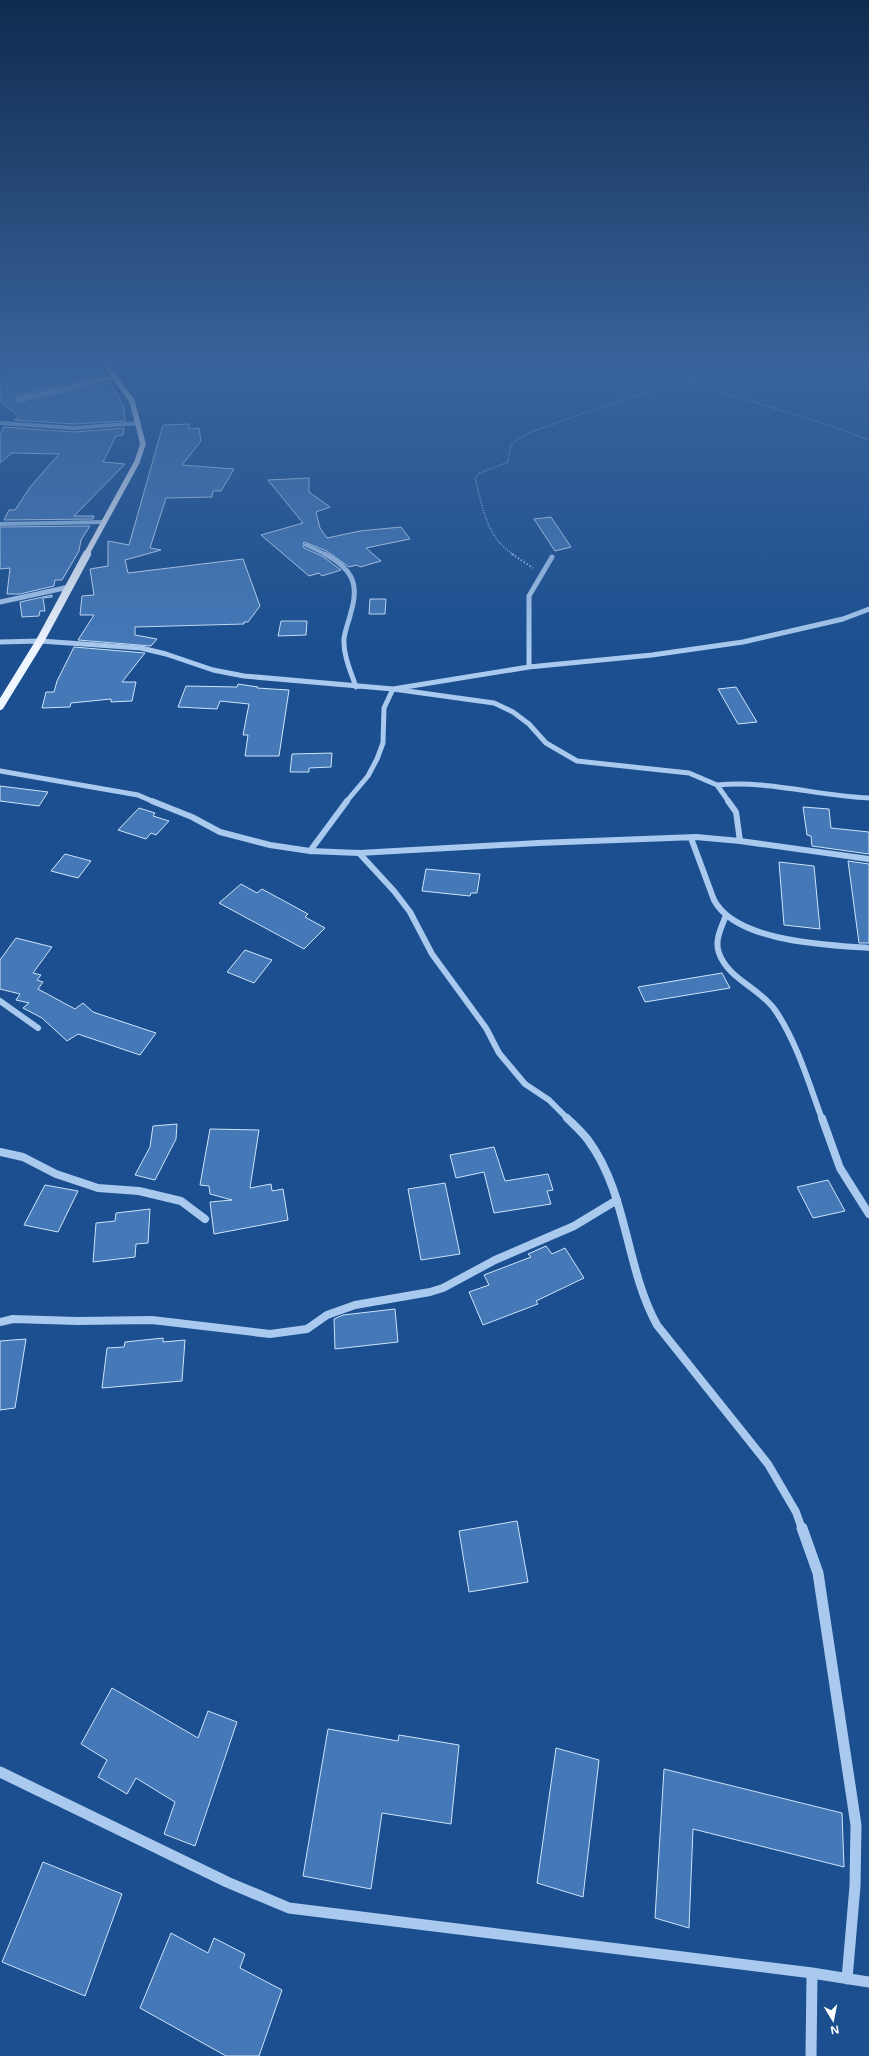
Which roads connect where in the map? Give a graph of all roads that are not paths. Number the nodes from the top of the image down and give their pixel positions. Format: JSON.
{"nodes":[{"id":1,"x":138,"y":460,"type":"edge"},
{"id":2,"x":105,"y":522,"type":"junction"},
{"id":3,"x":0,"y":524,"type":"edge"},
{"id":4,"x":306,"y":545,"type":"dead end"},
{"id":5,"x":552,"y":557,"type":"dead end"},
{"id":6,"x":69,"y":587,"type":"junction"},
{"id":7,"x":0,"y":602,"type":"edge"},
{"id":8,"x":869,"y":609,"type":"edge"},
{"id":9,"x":40,"y":640,"type":"junction"},
{"id":10,"x":0,"y":642,"type":"edge"},
{"id":11,"x":529,"y":667,"type":"junction"},
{"id":12,"x":356,"y":687,"type":"junction"},
{"id":13,"x":393,"y":689,"type":"junction"},
{"id":14,"x":0,"y":706,"type":"edge"},
{"id":15,"x":0,"y":771,"type":"edge"},
{"id":16,"x":717,"y":784,"type":"junction"},
{"id":17,"x":869,"y":798,"type":"edge"},
{"id":18,"x":691,"y":838,"type":"junction"},
{"id":19,"x":740,"y":841,"type":"junction"},
{"id":20,"x":310,"y":851,"type":"junction"},
{"id":21,"x":359,"y":853,"type":"junction"},
{"id":22,"x":869,"y":859,"type":"edge"},
{"id":23,"x":726,"y":915,"type":"junction"},
{"id":24,"x":869,"y":948,"type":"edge"},
{"id":25,"x":0,"y":1001,"type":"edge"},
{"id":26,"x":38,"y":1028,"type":"dead end"},
{"id":27,"x":0,"y":1152,"type":"edge"},
{"id":28,"x":617,"y":1200,"type":"junction"},
{"id":29,"x":869,"y":1214,"type":"edge"},
{"id":30,"x":205,"y":1219,"type":"dead end"},
{"id":31,"x":0,"y":1322,"type":"edge"},
{"id":32,"x":0,"y":1772,"type":"edge"},
{"id":33,"x":812,"y":1973,"type":"junction"},
{"id":34,"x":848,"y":1979,"type":"junction"},
{"id":35,"x":869,"y":1982,"type":"edge"},
{"id":36,"x":811,"y":2056,"type":"edge"}],
"edges":[{"from":1,"to":2,"type":"main road"},
{"from":2,"to":3,"type":"street"},
{"from":2,"to":6,"type":"main road"},
{"from":4,"to":12,"type":"street"},
{"from":5,"to":11,"type":"street"},
{"from":6,"to":7,"type":"street"},
{"from":6,"to":9,"type":"main road"},
{"from":8,"to":11,"type":"street"},
{"from":9,"to":10,"type":"street"},
{"from":9,"to":12,"type":"street"},
{"from":9,"to":14,"type":"main road"},
{"from":11,"to":13,"type":"street"},
{"from":12,"to":13,"type":"street"},
{"from":13,"to":16,"type":"street"},
{"from":13,"to":20,"type":"street"},
{"from":15,"to":20,"type":"street"},
{"from":16,"to":17,"type":"street"},
{"from":16,"to":19,"type":"street"},
{"from":18,"to":19,"type":"street"},
{"from":18,"to":21,"type":"street"},
{"from":18,"to":23,"type":"street"},
{"from":19,"to":22,"type":"street"},
{"from":20,"to":21,"type":"street"},
{"from":21,"to":28,"type":"street"},
{"from":23,"to":24,"type":"street"},
{"from":23,"to":29,"type":"street"},
{"from":25,"to":26,"type":"street"},
{"from":27,"to":30,"type":"street"},
{"from":28,"to":31,"type":"street"},
{"from":28,"to":34,"type":"street"},
{"from":32,"to":33,"type":"street"},
{"from":33,"to":34,"type":"street"},
{"from":33,"to":36,"type":"street"},
{"from":34,"to":35,"type":"street"}]}
